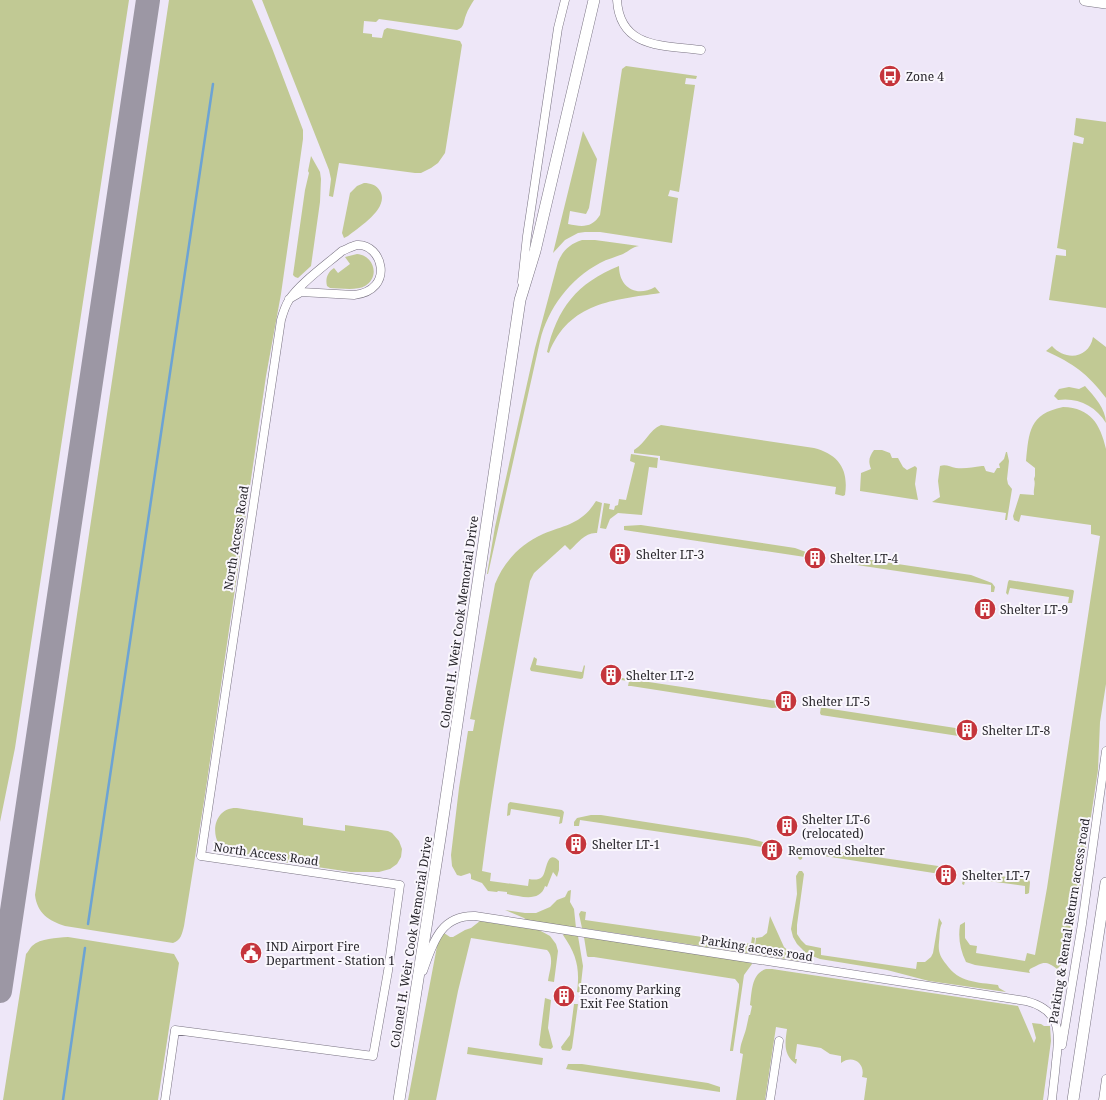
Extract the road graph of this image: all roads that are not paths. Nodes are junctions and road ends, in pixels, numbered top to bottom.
1 (565, 0) edge
2 (617, 0) edge
3 (1085, 0) edge
4 (594, 1) edge
5 (1106, 3) edge
6 (700, 50) dead end
7 (289, 299) junction
8 (520, 300) junction
9 (1106, 751) edge
10 (1106, 883) edge
11 (417, 987) junction
12 (779, 1041) dead end
13 (1106, 1079) edge
14 (1052, 1097) edge
15 (165, 1100) edge
16 (400, 1100) edge
17 (770, 1100) edge
18 (1073, 1100) edge
19 (1103, 1100) edge

1 - 8 street
2 - 6 street
3 - 5 street
4 - 8 street, Colonel H. Weir Cook Memorial Drive
7 - 7 street, North Access Road
7 - 15 street, North Access Road
8 - 11 street, Colonel H. Weir Cook Memorial Drive
9 - 14 street, Parking & Rental Return access road
10 - 18 street
11 - 14 street, Parking access road
11 - 16 street, Colonel H. Weir Cook Memorial Drive
12 - 17 street
13 - 19 street

